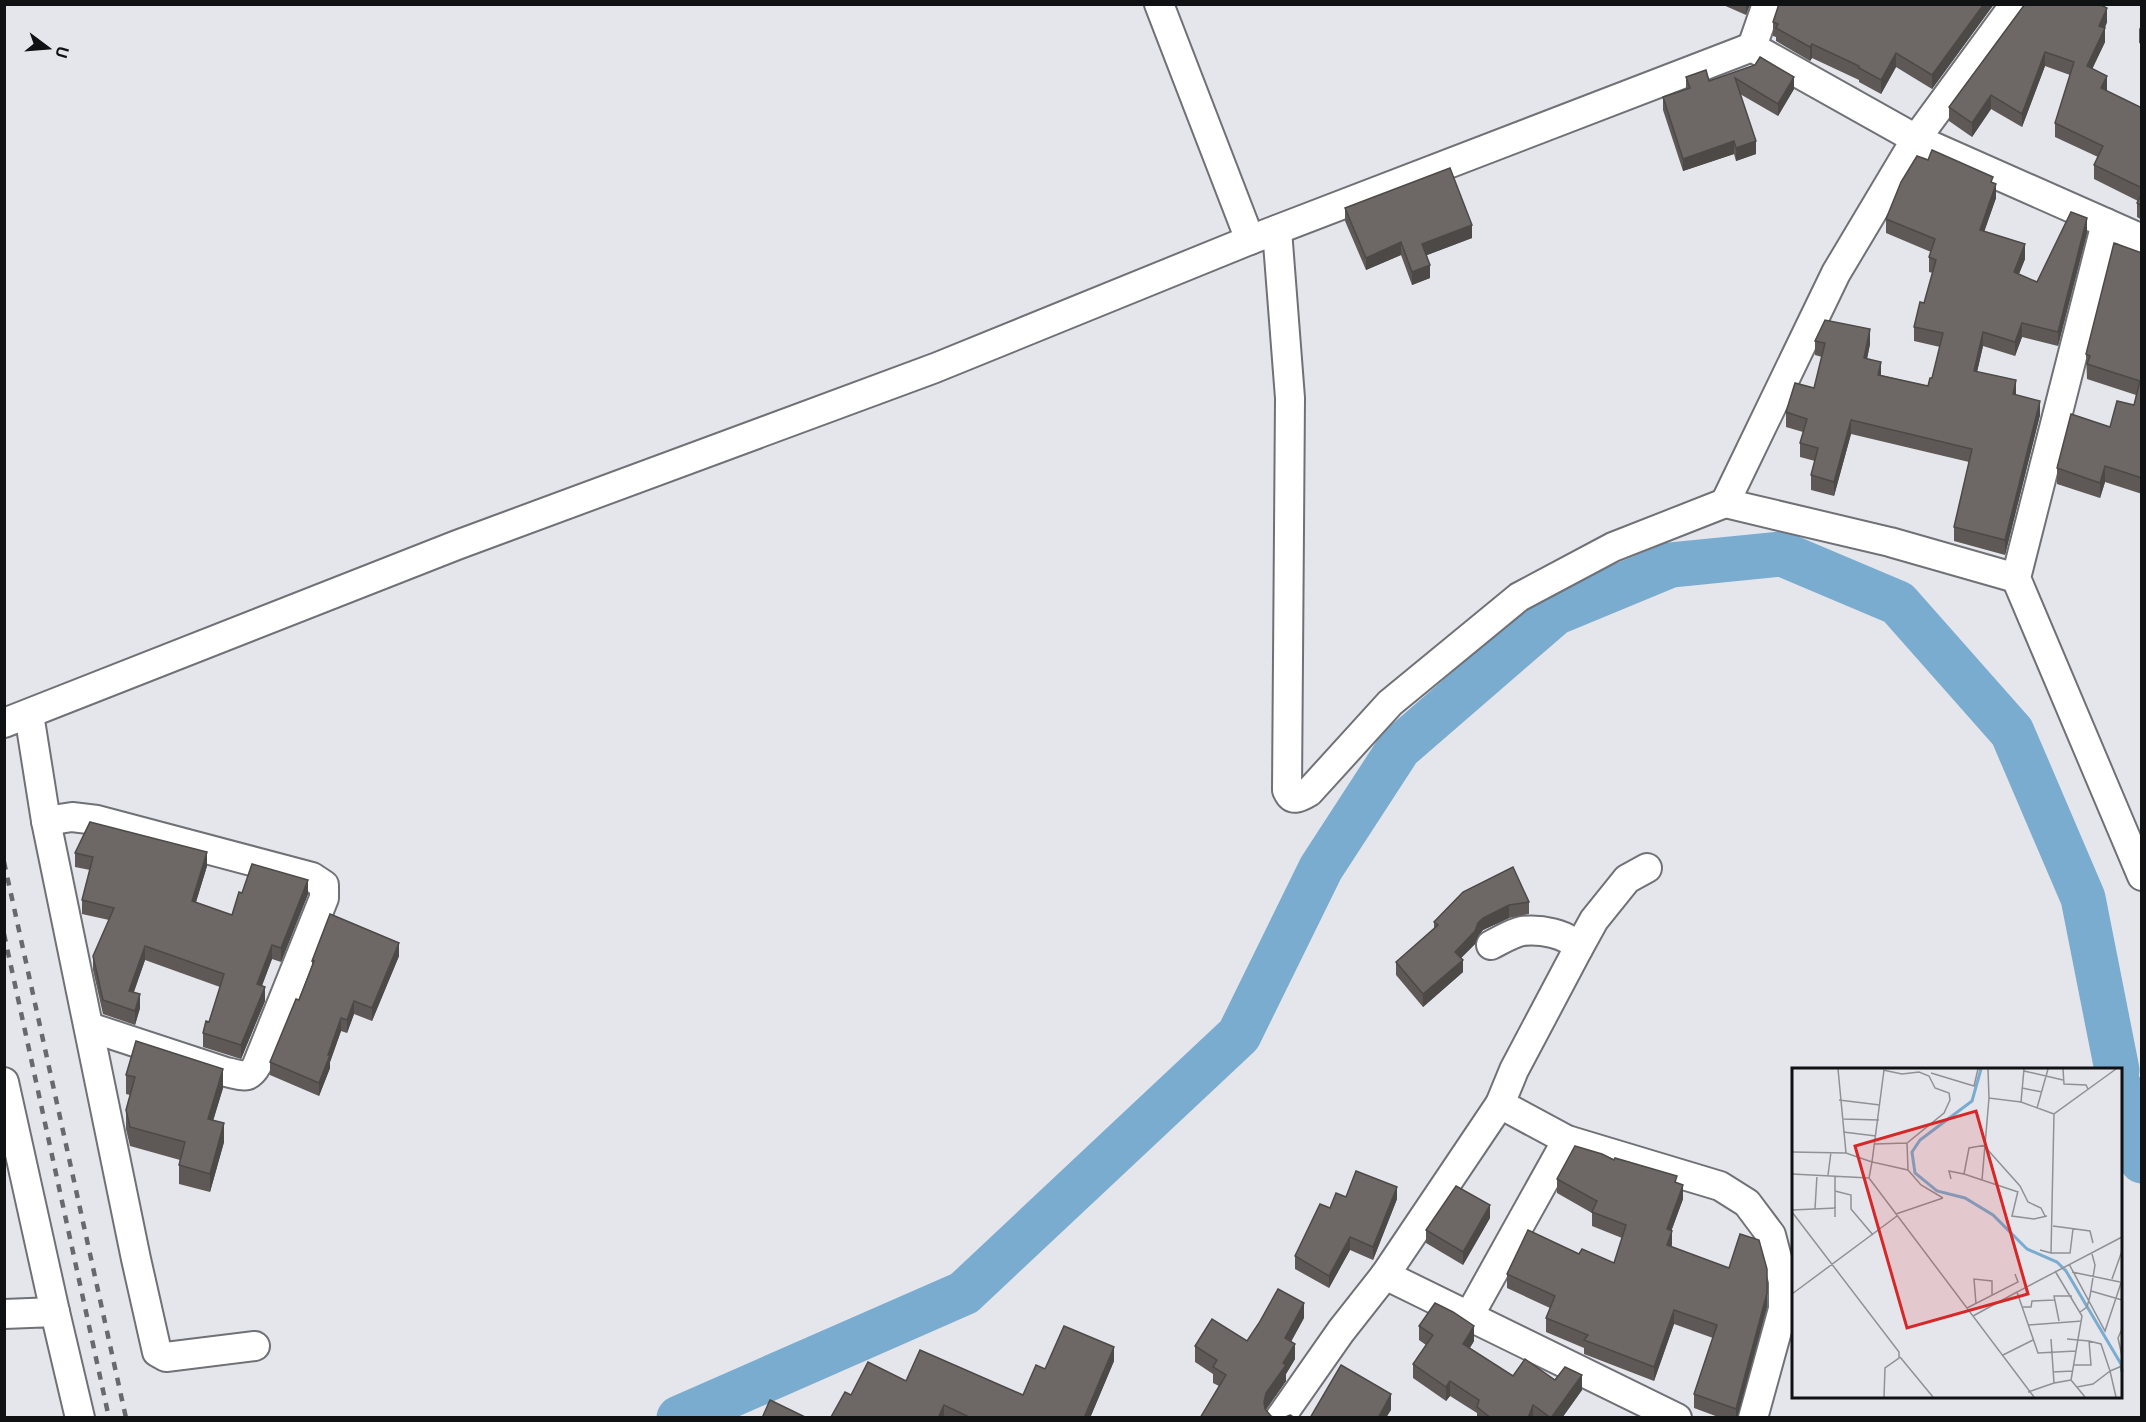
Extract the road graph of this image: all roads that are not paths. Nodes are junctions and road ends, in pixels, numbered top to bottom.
1 (1159, 4) edge
2 (1767, 4) edge
3 (2015, 4) edge
4 (1752, 47) junction
5 (1916, 139) junction
6 (2106, 223) junction
7 (1277, 230) junction
8 (2142, 239) edge
9 (1250, 240) junction
10 (1725, 503) junction
11 (2016, 578) junction
12 (17, 718) edge
13 (46, 821) junction
14 (1647, 868) dead end
15 (2142, 876) edge
16 (1491, 945) dead end
17 (1578, 949) junction
18 (89, 1027) junction
19 (4, 1082) edge
20 (1500, 1104) junction
21 (1567, 1140) junction
22 (1385, 1275) junction
23 (55, 1312) junction
24 (4, 1314) edge
25 (1470, 1316) junction
26 (255, 1346) dead end
27 (80, 1418) edge
28 (1280, 1418) edge
29 (1677, 1418) edge
30 (1753, 1418) edge

1 - 9 street
2 - 4 street
3 - 5 street
4 - 5 street
4 - 7 street
5 - 6 street
5 - 10 street
6 - 8 street
6 - 11 street
7 - 9 street
7 - 10 street
9 - 12 street
10 - 11 street
11 - 15 street
12 - 13 street
13 - 18 street
13 - 18 street
14 - 17 street
16 - 17 street
17 - 20 street
18 - 26 street
19 - 23 street
20 - 21 street
20 - 22 street
21 - 25 street
21 - 30 street
22 - 25 street
22 - 28 street
23 - 24 street
23 - 27 street
25 - 29 street

